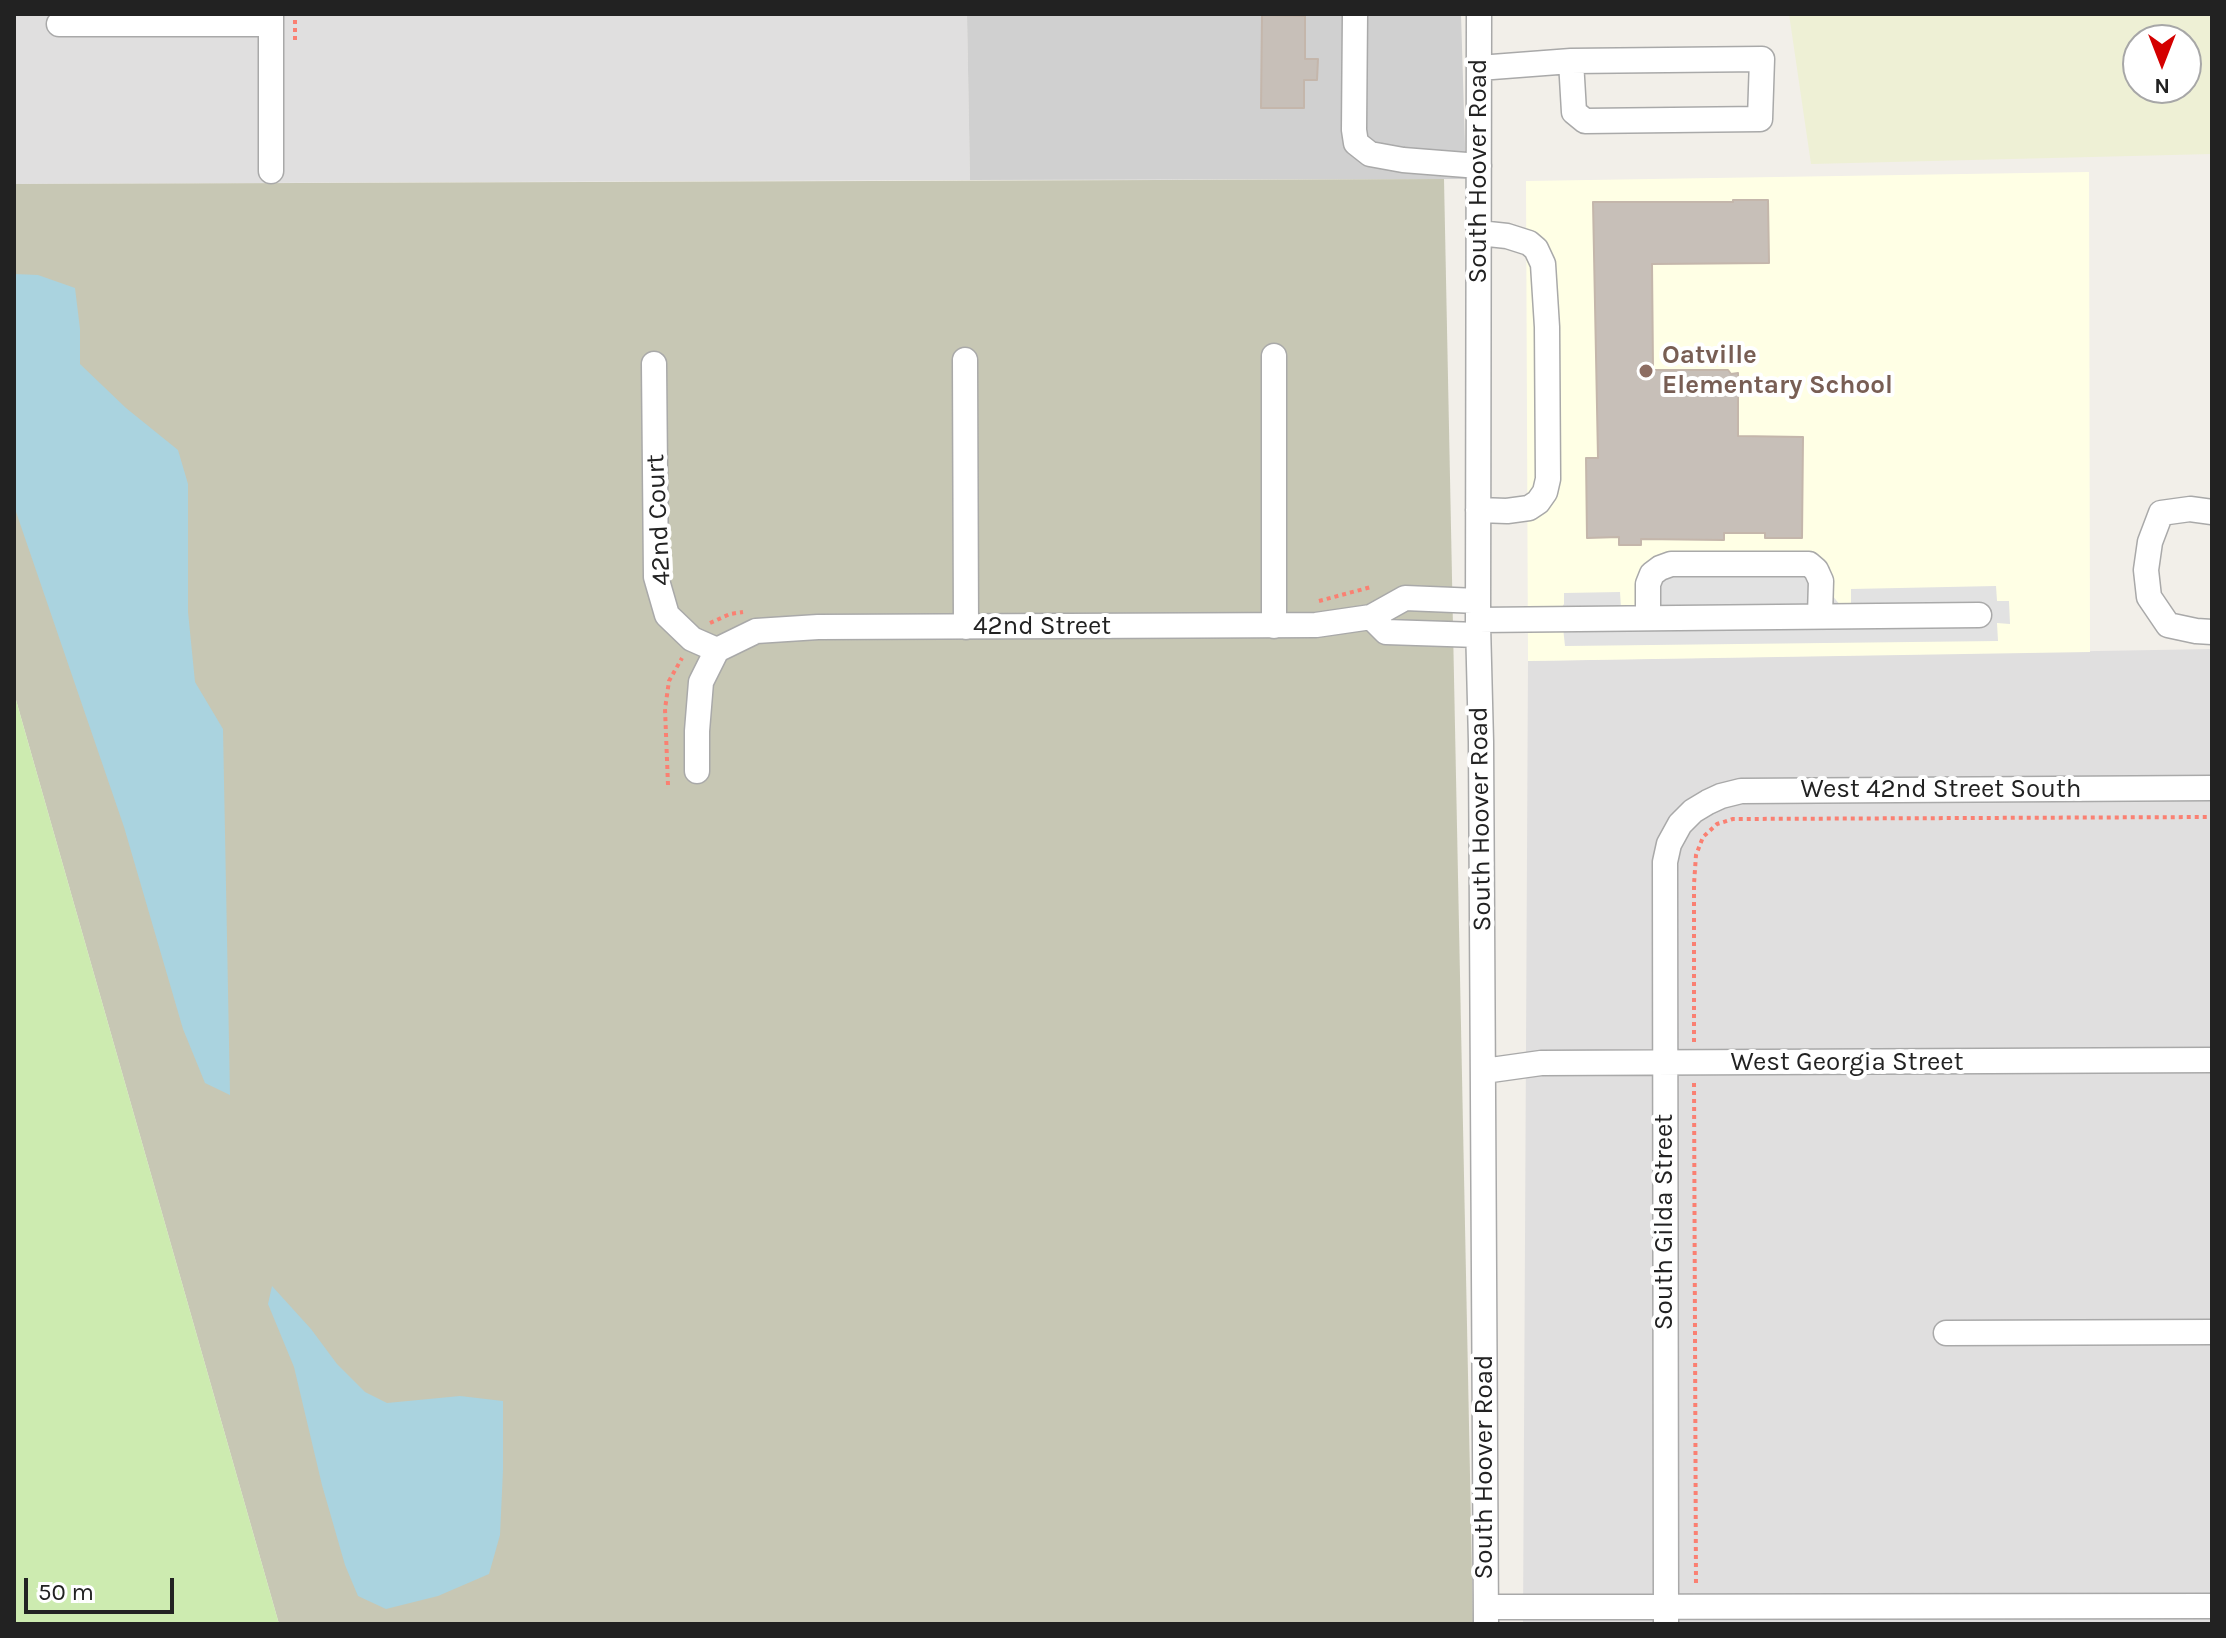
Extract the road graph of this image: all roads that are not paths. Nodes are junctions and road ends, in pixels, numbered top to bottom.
1 (1355, 14) edge
2 (1479, 14) edge
3 (271, 19) edge
4 (59, 24) dead end
5 (1571, 61) junction
6 (1479, 68) junction
7 (1479, 166) junction
8 (271, 171) dead end
9 (1479, 233) junction
10 (1274, 356) dead end
11 (965, 360) dead end
12 (654, 364) dead end
13 (1478, 510) junction
14 (2212, 512) edge
15 (1820, 615) junction
16 (1979, 615) dead end
17 (1371, 617) junction
18 (1478, 618) junction
19 (1648, 618) junction
20 (1274, 626) junction
21 (966, 627) junction
22 (2212, 632) edge
23 (717, 650) junction
24 (697, 771) dead end
25 (2212, 788) edge
26 (1680, 824) joint
27 (2212, 1060) edge
28 (1664, 1062) junction
29 (1484, 1071) junction
30 (2212, 1332) edge
31 (1946, 1333) dead end
32 (2212, 1606) edge
33 (1666, 1615) edge
34 (1486, 1616) edge

1 - 7 street
2 - 6 street, South Hoover Road
3 - 4 street
3 - 8 street
5 - 5 street
5 - 6 street
6 - 7 street, South Hoover Road
7 - 9 street, South Hoover Road
9 - 13 street, South Hoover Road
9 - 13 street
10 - 20 street
11 - 21 street
12 - 23 street, 42nd Court
13 - 18 street, South Hoover Road
14 - 22 street
15 - 16 street
15 - 19 street
15 - 19 street
17 - 18 street
17 - 18 street, 42nd Street
17 - 20 street, 42nd Street
18 - 19 street
18 - 29 street, South Hoover Road
20 - 21 street, 42nd Street
21 - 23 street, 42nd Street
23 - 24 street
25 - 26 street, West 42nd Street South
26 - 28 street, South Gilda Street
27 - 28 street, West Georgia Street
28 - 29 street, West Georgia Street
28 - 33 street, South Gilda Street
29 - 34 street, South Hoover Road
30 - 31 street
32 - 33 street
33 - 34 street

